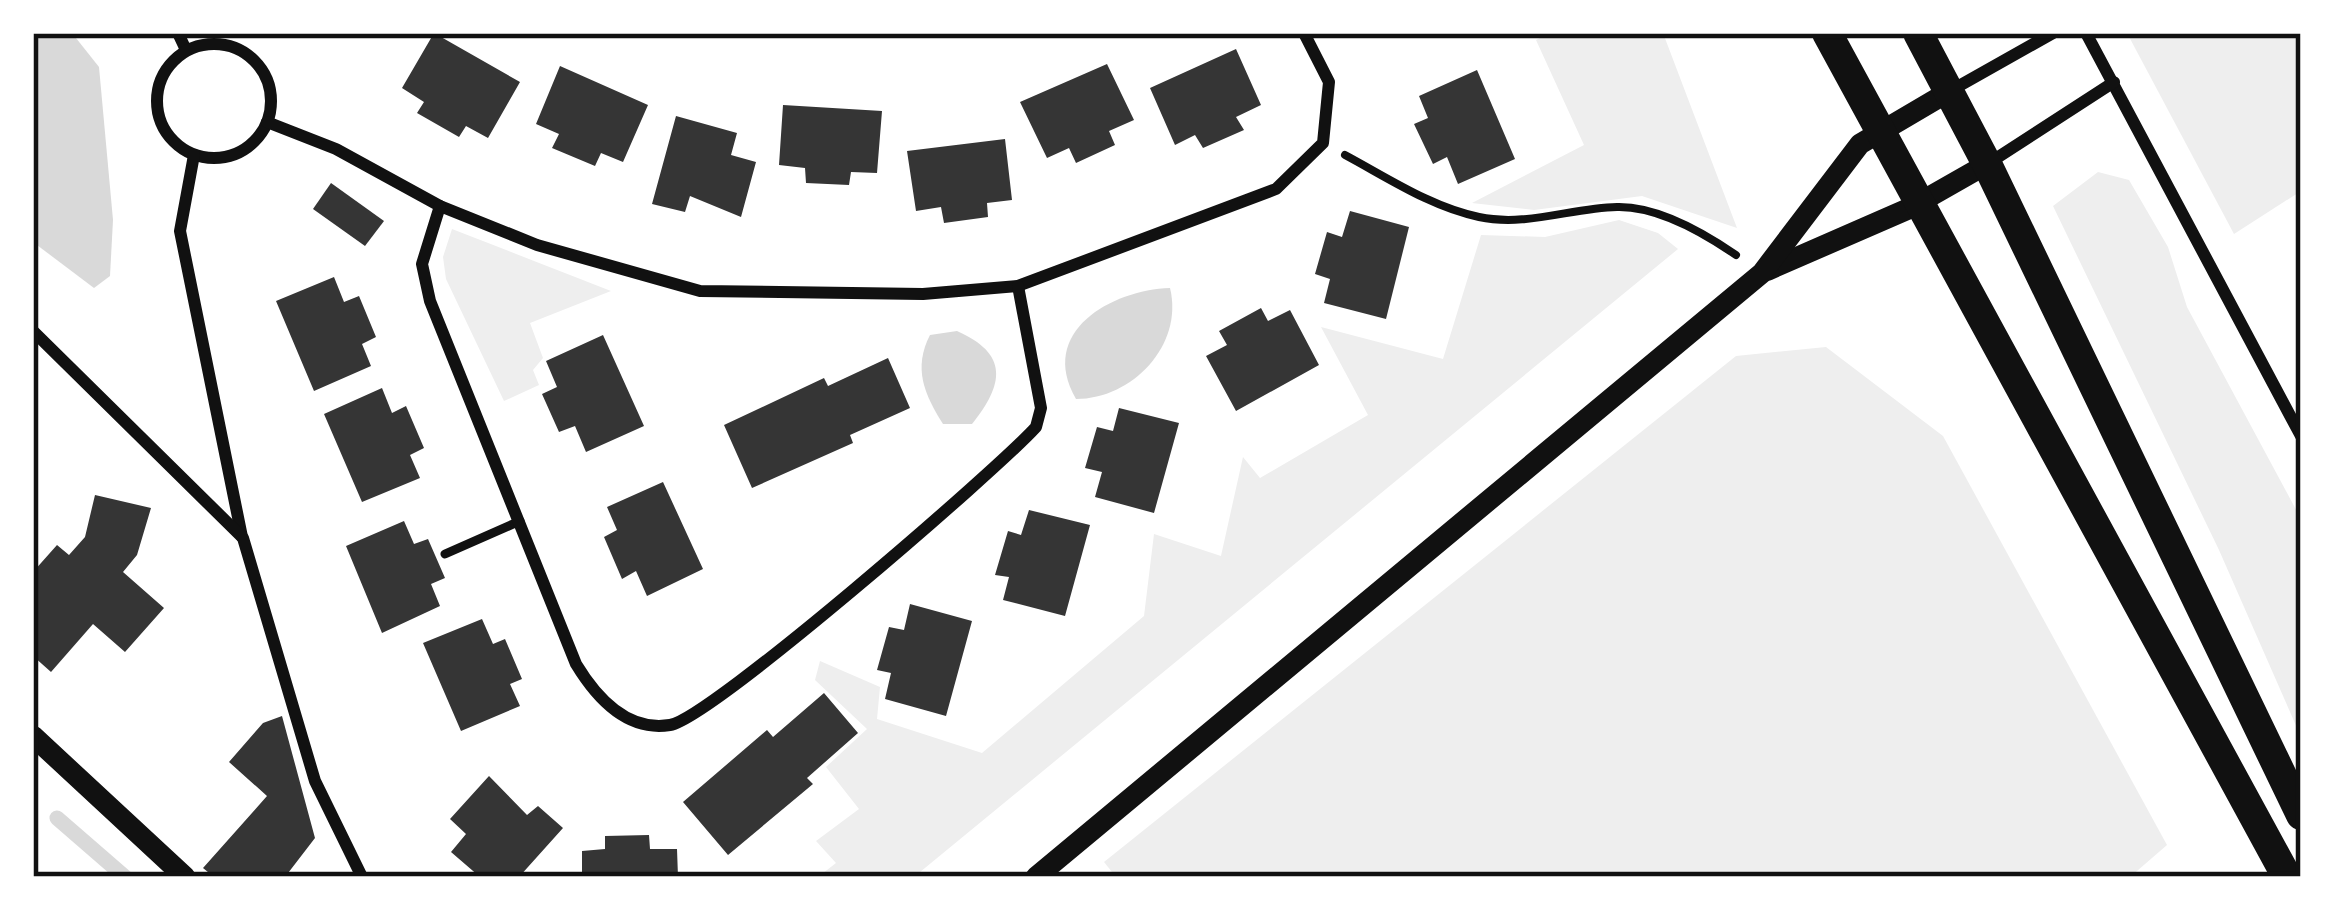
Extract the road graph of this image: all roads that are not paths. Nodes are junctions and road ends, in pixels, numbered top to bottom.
1 (178, 33) edge
2 (1304, 33) edge
3 (1827, 33) edge
4 (1918, 33) edge
5 (2053, 33) edge
6 (2086, 33) edge
7 (186, 50) junction
8 (2114, 82) junction
9 (1950, 91) junction
10 (267, 122) junction
11 (1881, 129) junction
12 (194, 155) junction
13 (1987, 164) junction
14 (1921, 202) junction
15 (440, 206) junction
16 (1762, 273) junction
17 (1018, 286) junction
18 (33, 331) edge
19 (2301, 436) edge
20 (520, 520) junction
21 (243, 538) junction
22 (445, 554) dead end
23 (33, 736) edge
24 (2301, 815) edge
25 (185, 877) edge
26 (362, 877) edge
27 (1036, 877) edge
28 (2287, 877) edge

1 - 7 street
2 - 17 street
3 - 11 main road
4 - 9 main road
5 - 9 street
6 - 8 street
7 - 10 street
7 - 12 street
8 - 13 street
8 - 19 street
9 - 11 street
9 - 13 main road
10 - 12 street
10 - 15 street
11 - 14 main road
11 - 16 street
12 - 21 street
13 - 14 street
13 - 24 main road
14 - 16 street
14 - 28 main road
15 - 17 street
15 - 20 street
16 - 27 street
17 - 20 street
18 - 21 street
20 - 22 lane
21 - 26 street
23 - 25 street

